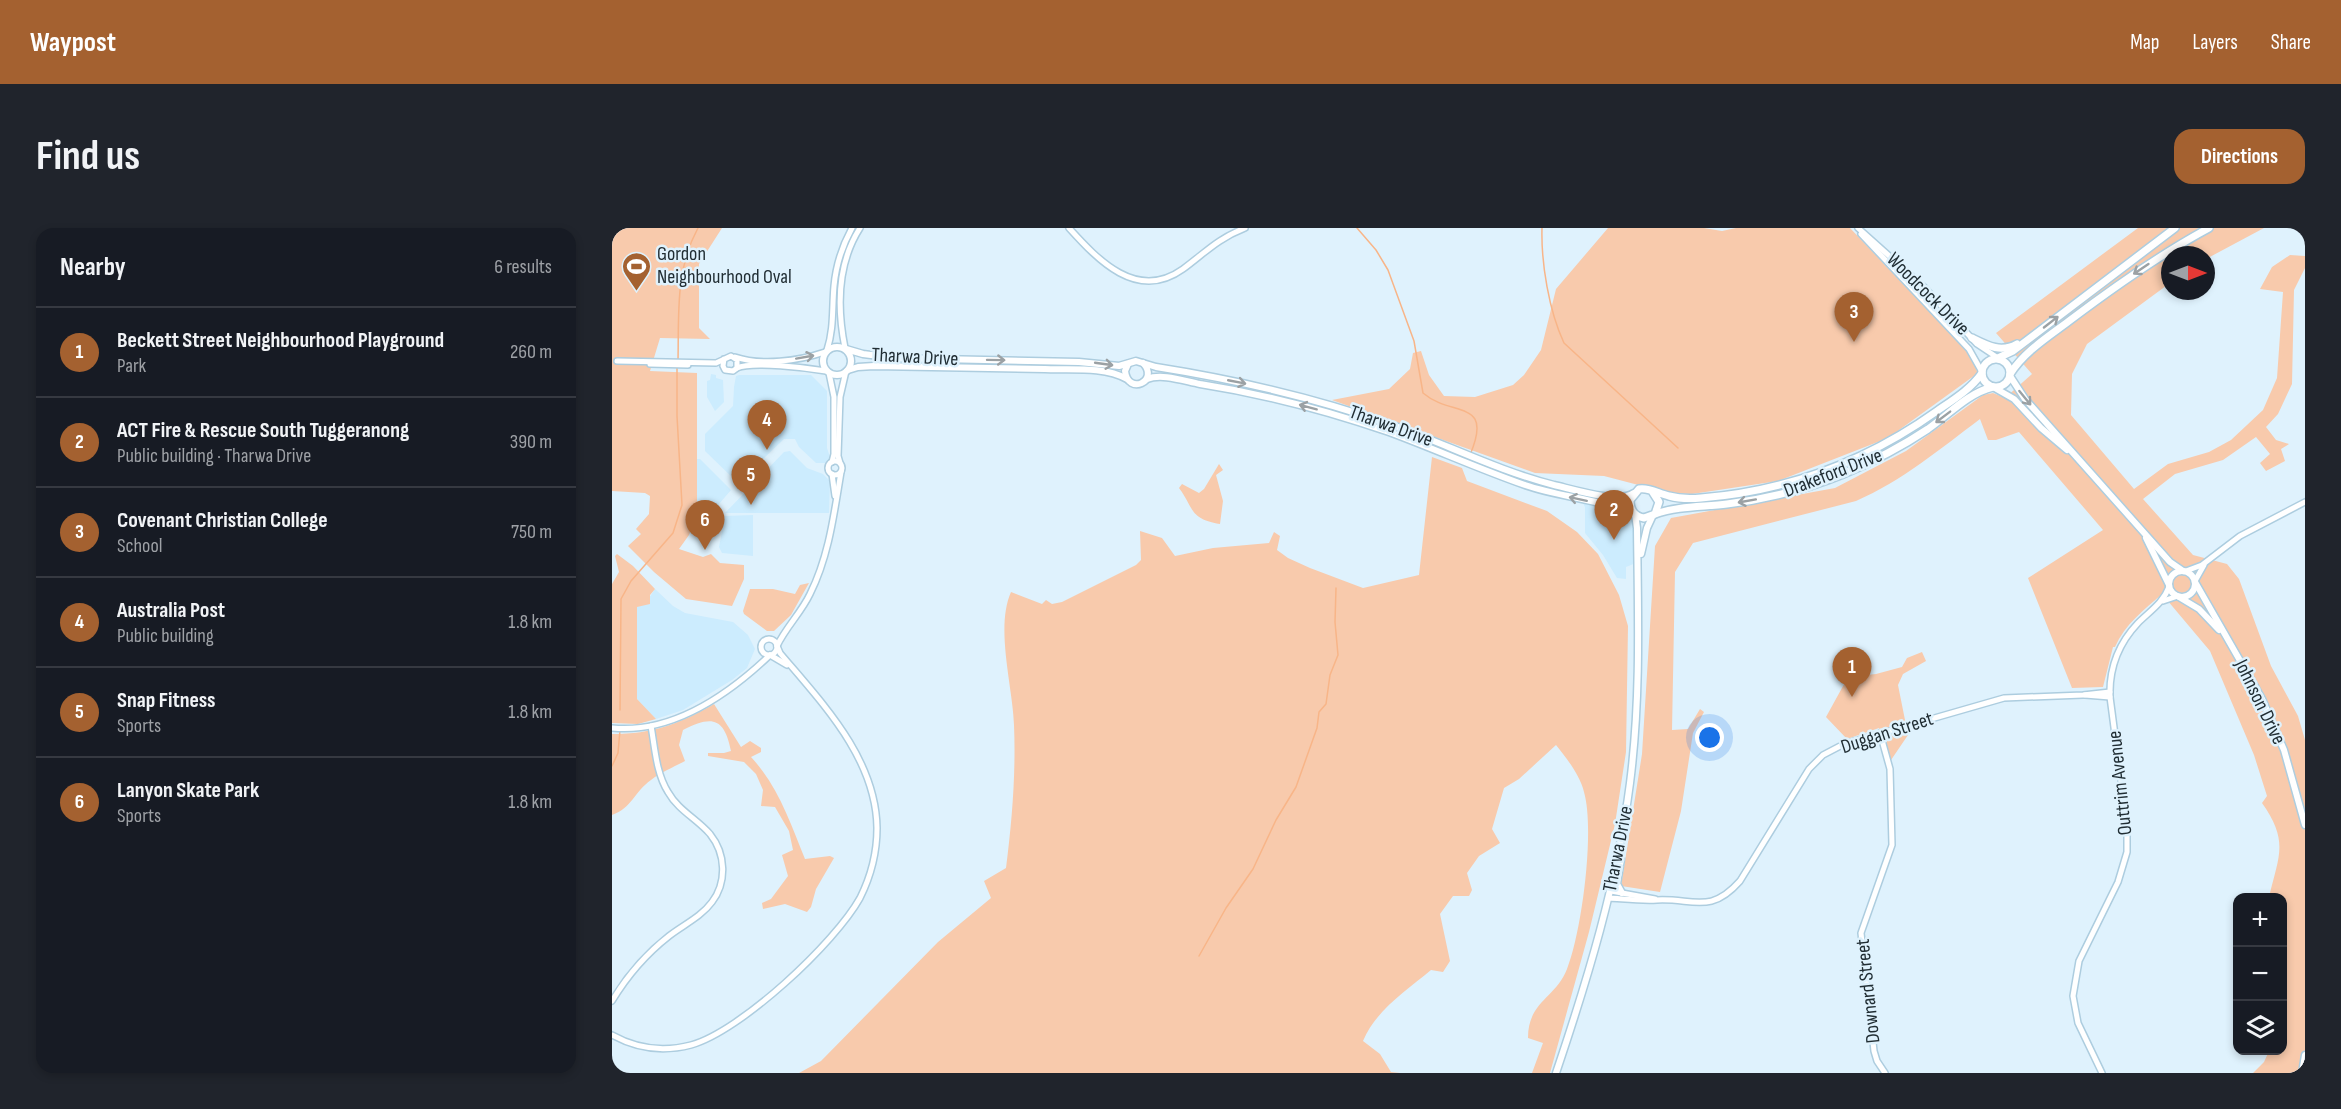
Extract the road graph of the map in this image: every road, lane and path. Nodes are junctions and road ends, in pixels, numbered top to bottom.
1 (852, 228) edge
2 (860, 228) edge
3 (1069, 228) edge
4 (1245, 228) edge
5 (1857, 228) edge
6 (2175, 228) edge
7 (2209, 228) edge
8 (1972, 338) junction
9 (2030, 339) junction
10 (845, 349) junction
11 (826, 351) junction
12 (734, 356) junction
13 (724, 358) junction
14 (1998, 358) junction
15 (614, 361) edge
16 (687, 363) junction
17 (1143, 363) junction
18 (1128, 364) junction
19 (724, 368) junction
20 (737, 368) junction
21 (847, 371) junction
22 (828, 372) junction
23 (1982, 372) junction
24 (2010, 375) junction
25 (1126, 379) junction
26 (1147, 379) junction
27 (1993, 387) junction
28 (2081, 461) junction
29 (832, 462) junction
30 (840, 463) junction
31 (841, 472) junction
32 (832, 474) junction
33 (1652, 491) junction
34 (1635, 492) junction
35 (2305, 502) edge
36 (835, 507) junction
37 (1634, 514) junction
38 (1654, 514) junction
39 (2141, 530) junction
40 (2207, 562) junction
41 (2184, 571) junction
42 (1639, 581) junction
43 (2195, 581) junction
44 (2169, 587) junction
45 (2178, 596) junction
46 (2161, 602) junction
47 (790, 626) junction
48 (769, 638) junction
49 (777, 646) junction
50 (2234, 648) junction
51 (761, 649) junction
52 (770, 655) junction
53 (753, 670) junction
54 (795, 671) junction
55 (2110, 694) junction
56 (651, 726) junction
57 (615, 728) edge
58 (1880, 734) junction
59 (2305, 825) edge
60 (1620, 846) junction
61 (1622, 893) junction
62 (1610, 895) junction
63 (1657, 900) junction
64 (612, 1001) edge
65 (612, 1035) edge
66 (2305, 1057) edge
67 (1556, 1073) edge
68 (1885, 1073) edge
69 (2102, 1073) edge
70 (2301, 1073) edge

1 - 11 street
2 - 10 street
3 - 4 street
5 - 8 street, Woodcock Drive
5 - 23 street, Woodcock Drive
9 -> 6 highway
7 -> 24 highway
8 - 9 highway
8 - 14 street, Woodcock Drive
9 - 14 highway
10 - 11 main road
10 -> 18 main road, Tharwa Drive
10 - 21 main road
12 -> 11 street
11 - 22 main road
12 - 13 street
12 - 20 street
13 - 16 street
13 - 19 street
14 - 23 highway
14 - 24 highway
15 - 16 street
16 - 19 street
17 - 18 main road
17 - 26 main road
17 -> 34 main road, Tharwa Drive
18 - 25 main road
19 - 20 street
20 - 22 street
21 - 22 main road
21 - 25 main road, Tharwa Drive
21 - 30 street
22 - 29 street
23 - 27 highway
23 - 33 highway, Drakeford Drive
24 - 27 highway
24 -> 28 main road
25 - 26 main road
37 -> 26 main road, Tharwa Drive
27 - 28 main road
27 -> 38 highway, Drakeford Drive
28 - 39 main road
29 - 30 street
29 - 32 street
30 - 31 street
31 - 32 street
31 - 36 street
32 - 36 street
33 - 34 highway
33 - 38 highway
34 - 37 highway
35 - 40 street
36 - 47 street
37 - 38 highway
37 - 42 main road, Tharwa Drive
38 - 42 main road, Tharwa Drive
39 - 41 main road
39 - 44 main road
40 - 41 street
40 - 43 street
41 - 43 main road
41 - 44 main road
42 - 60 main road, Tharwa Drive
43 - 45 main road
43 - 50 main road, Johnson Drive
44 - 45 main road
44 - 46 street, Outtrim Avenue
45 - 46 street, Outtrim Avenue
45 - 50 main road, Johnson Drive
46 - 55 street, Outtrim Avenue
47 - 48 street
47 - 49 street
48 - 49 street
48 - 51 street
49 - 52 street
49 - 54 street
50 - 59 main road, Johnson Drive
51 - 52 street
51 - 53 street
52 - 53 street
52 - 54 street
53 - 56 street
54 - 65 street
55 - 58 street, Duggan Street
55 - 69 street, Outtrim Avenue
56 - 57 street
56 - 64 street
58 - 63 street, Duggan Street
58 - 68 street, Downard Street
60 - 61 main road
60 - 62 main road, Tharwa Drive
61 - 62 street, Duggan Street
61 - 63 street, Duggan Street
62 - 63 street, Duggan Street
62 - 67 main road, Tharwa Drive
66 - 70 main road

